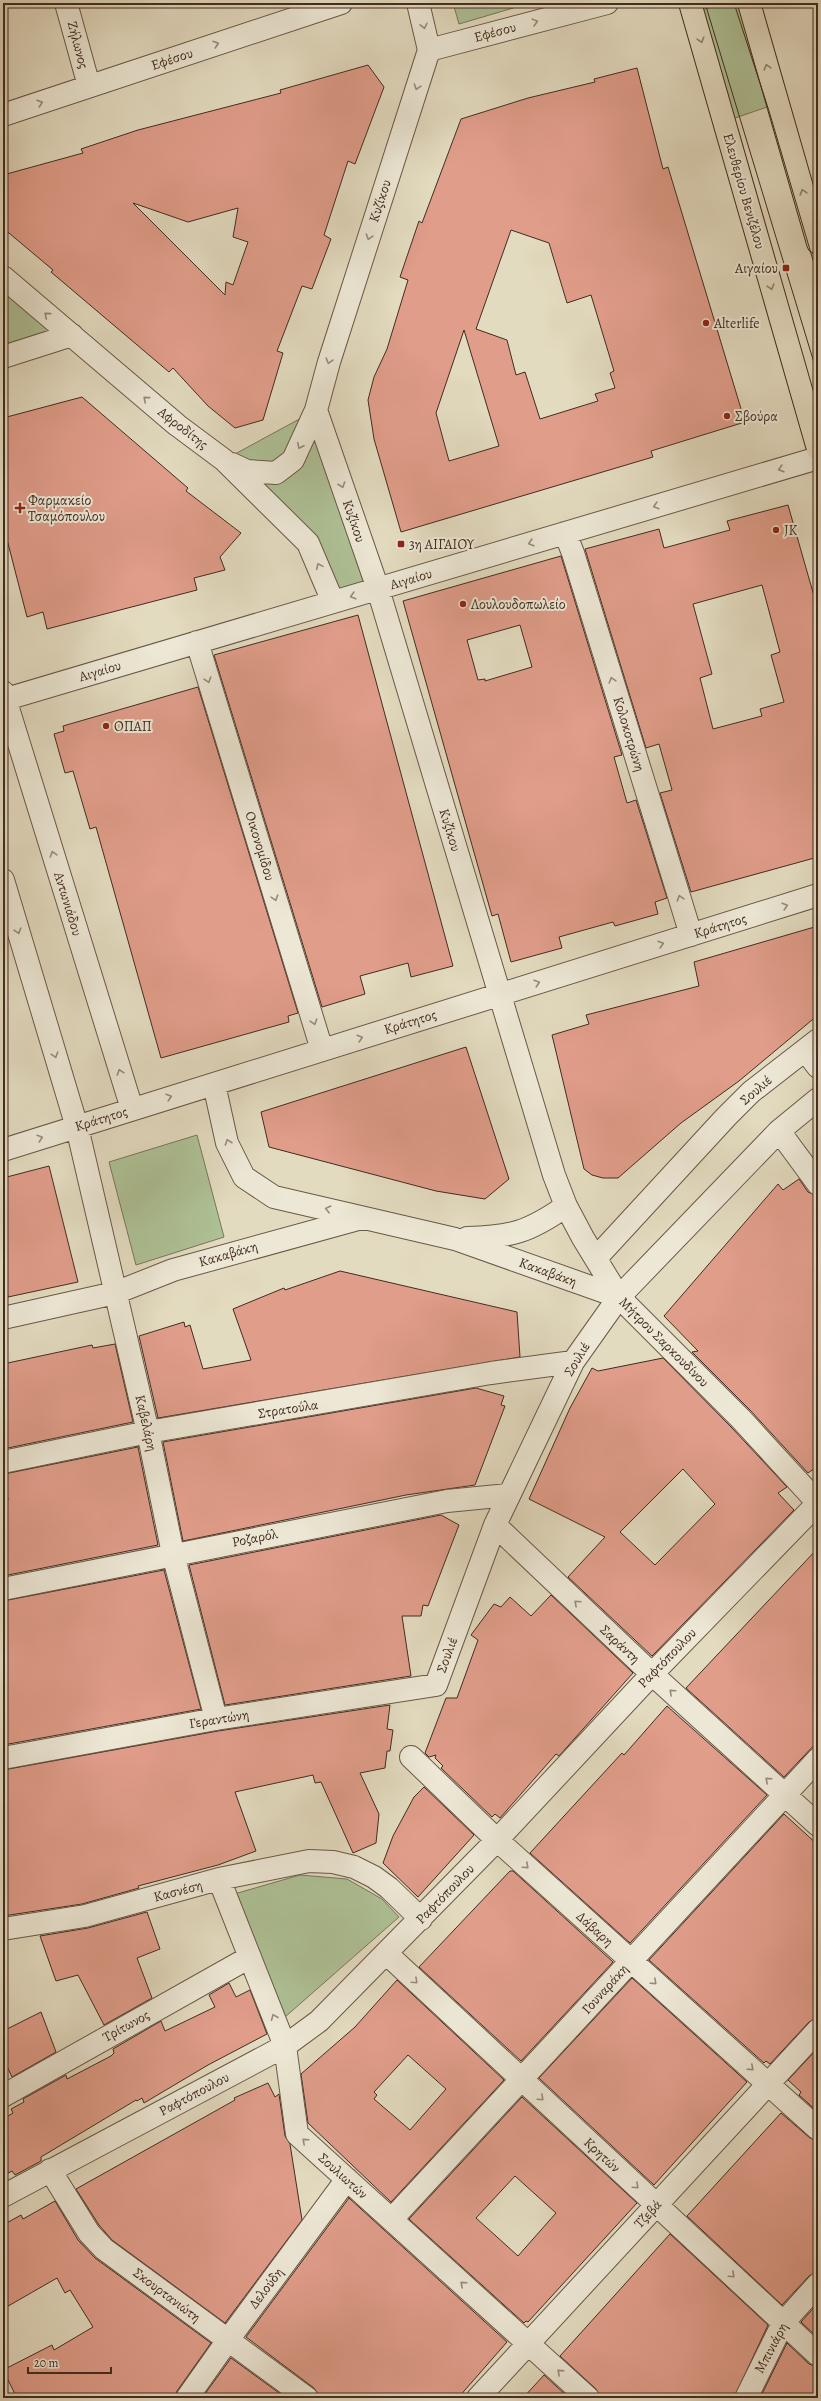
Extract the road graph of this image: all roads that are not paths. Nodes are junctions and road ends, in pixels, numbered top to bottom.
1 (66, 3) edge
2 (341, 3) edge
3 (418, 3) edge
4 (607, 3) edge
5 (690, 3) edge
6 (748, 3) edge
7 (429, 50) junction
8 (89, 86) junction
9 (3, 115) edge
10 (818, 243) edge
11 (3, 278) edge
12 (72, 335) junction
13 (3, 356) edge
14 (316, 410) junction
15 (818, 449) edge
16 (818, 458) edge
17 (224, 460) junction
18 (565, 533) junction
19 (378, 589) junction
20 (333, 602) junction
21 (197, 642) junction
22 (4, 697) edge
23 (3, 880) edge
24 (818, 896) edge
25 (691, 935) junction
26 (499, 994) junction
27 (322, 1050) junction
28 (814, 1052) edge
29 (214, 1084) junction
30 (818, 1098) edge
31 (132, 1109) junction
32 (76, 1127) junction
33 (779, 1132) junction
34 (3, 1150) edge
35 (818, 1184) edge
36 (566, 1206) junction
37 (366, 1217) junction
38 (455, 1239) junction
39 (596, 1258) junction
40 (115, 1293) junction
41 (619, 1297) junction
42 (3, 1318) edge
43 (573, 1362) junction
44 (148, 1432) junction
45 (3, 1462) edge
46 (508, 1495) junction
47 (818, 1503) edge
48 (495, 1525) junction
49 (173, 1554) junction
50 (3, 1589) edge
51 (652, 1674) junction
52 (436, 1685) joint
53 (216, 1719) junction
54 (411, 1757) dead end
55 (3, 1758) edge
56 (818, 1759) edge
57 (785, 1795) junction
58 (818, 1825) edge
59 (498, 1840) junction
60 (219, 1879) junction
61 (421, 1918) junction
62 (3, 1929) edge
63 (387, 1954) junction
64 (250, 1956) junction
65 (631, 1961) junction
66 (818, 2030) edge
67 (285, 2046) junction
68 (522, 2080) junction
69 (769, 2084) junction
70 (3, 2096) edge
71 (818, 2129) edge
72 (50, 2170) junction
73 (347, 2179) junction
74 (3, 2196) edge
75 (657, 2205) junction
76 (392, 2219) junction
77 (818, 2284) edge
78 (783, 2323) junction
79 (228, 2340) junction
80 (528, 2343) junction
81 (818, 2355) edge
82 (188, 2398) edge
83 (307, 2398) edge
84 (478, 2398) edge
85 (588, 2398) edge
86 (746, 2398) edge

1 - 8 street, Ζήλωνος
8 -> 2 street, Εφέσου
3 -> 7 street
7 -> 4 street, Εφέσου
5 -> 15 main road, Ελευθερίου Βενιζέλου
10 -> 6 main road
7 -> 14 street, Κυζίκου
9 -> 8 street, Εφέσου
12 -> 11 street, Αφροδίτης
12 - 13 street
17 -> 12 street, Αφροδίτης
14 -> 17 street
14 -> 19 street, Κυζίκου
16 -> 18 street, Αιγαίου
20 -> 17 street, Αφροδίτης
18 -> 19 street, Αιγαίου
25 -> 18 street, Κολοκοτρώνη
19 -> 20 street, Αιγαίου
19 - 26 street, Κυζίκου
20 - 21 street, Αιγαίου
21 - 22 street, Αιγαίου
21 -> 27 street, Οικονομίδου
31 -> 22 street, Αντωνιάδου
23 -> 32 street
25 -> 24 street, Κράτητος
26 -> 25 street, Κράτητος
27 -> 26 street, Κράτητος
26 - 36 street, Μήτρου Σαρκουδίνου
27 - 29 street, Κράτητος
28 - 39 street, Σουλιέ
31 -> 29 street, Κράτητος
37 -> 29 street
30 - 33 street, Σουλιέ
31 - 32 street, Κράτητος
34 -> 32 street, Κράτητος
32 - 40 street, Καβελάρη
33 - 35 street
33 - 41 street, Σουλιέ
36 - 38 street, Κακαβάκη
36 - 39 street, Μήτρου Σαρκουδίνου
37 - 38 street, Κακαβάκη
37 - 40 street, Κακαβάκη
38 - 41 street, Κακαβάκη
39 - 41 street, Μήτρου Σαρκουδίνου
40 - 42 street, Κακαβάκη
40 - 44 street, Καβελάρη
41 - 43 street, Σουλιέ
41 - 47 street, Μήτρου Σαρκουδίνου
43 - 44 street, Στρατούλα
43 - 46 street, Σουλιέ
44 - 45 street, Στρατούλα
44 - 49 street, Καβελάρη
46 - 48 street, Σουλιέ
46 - 49 street, Ροζαρόλ
47 - 51 street, Ραφτόπουλου
51 -> 48 street, Σαράντη
48 - 52 street, Σουλιέ
49 - 50 street, Ροζαρόλ
49 - 53 street, Καβελάρη
57 -> 51 street, Σαράντη
51 - 59 street, Ραφτόπουλου
52 - 53 street, Γεραντώνη
53 - 55 street, Γεραντώνη
54 - 59 street, Δάβαρη
56 - 57 street, Γουναράκη
57 - 58 street, Σαράντη
57 - 65 street, Γουναράκη
59 - 61 street, Ραφτόπουλου
59 -> 65 street, Δάβαρη
60 - 61 street, Κασνέση
60 - 62 street, Κασνέση
60 - 64 street, Σουλιωτών
61 - 63 street, Ραφτόπουλου
63 - 67 street, Ραφτόπουλου
63 -> 68 street, Κρητών
67 -> 64 street, Σουλιωτών
64 - 70 street, Τρίτωνος
65 - 68 street, Γουναράκη
65 -> 69 street, Δάβαρη
66 - 69 street, Τζεβά
67 - 72 street, Ραφτόπουλου
73 -> 67 street, Σουλιωτών
68 -> 75 street, Κρητών
68 - 76 street, Γουναράκη
69 - 71 street, Δάβαρη
69 - 75 street, Τζεβά
72 - 74 street, Ραφτόπουλου
72 - 79 street, Σκουρτανιώτη
73 - 76 street, Σουλιωτών
73 - 79 street, Δελούδη
75 -> 78 street, Κρητών
75 - 80 street, Τζεβά
80 -> 76 street, Σουλιωτών
77 - 78 street, Μπινιάρη
78 - 81 street, Κρητών
78 - 86 street, Μπινιάρη
79 - 82 street, Δελούδη
79 - 83 street, Σκουρτανιώτη
80 - 84 street, Τζεβά
85 -> 80 street, Σουλιωτών

